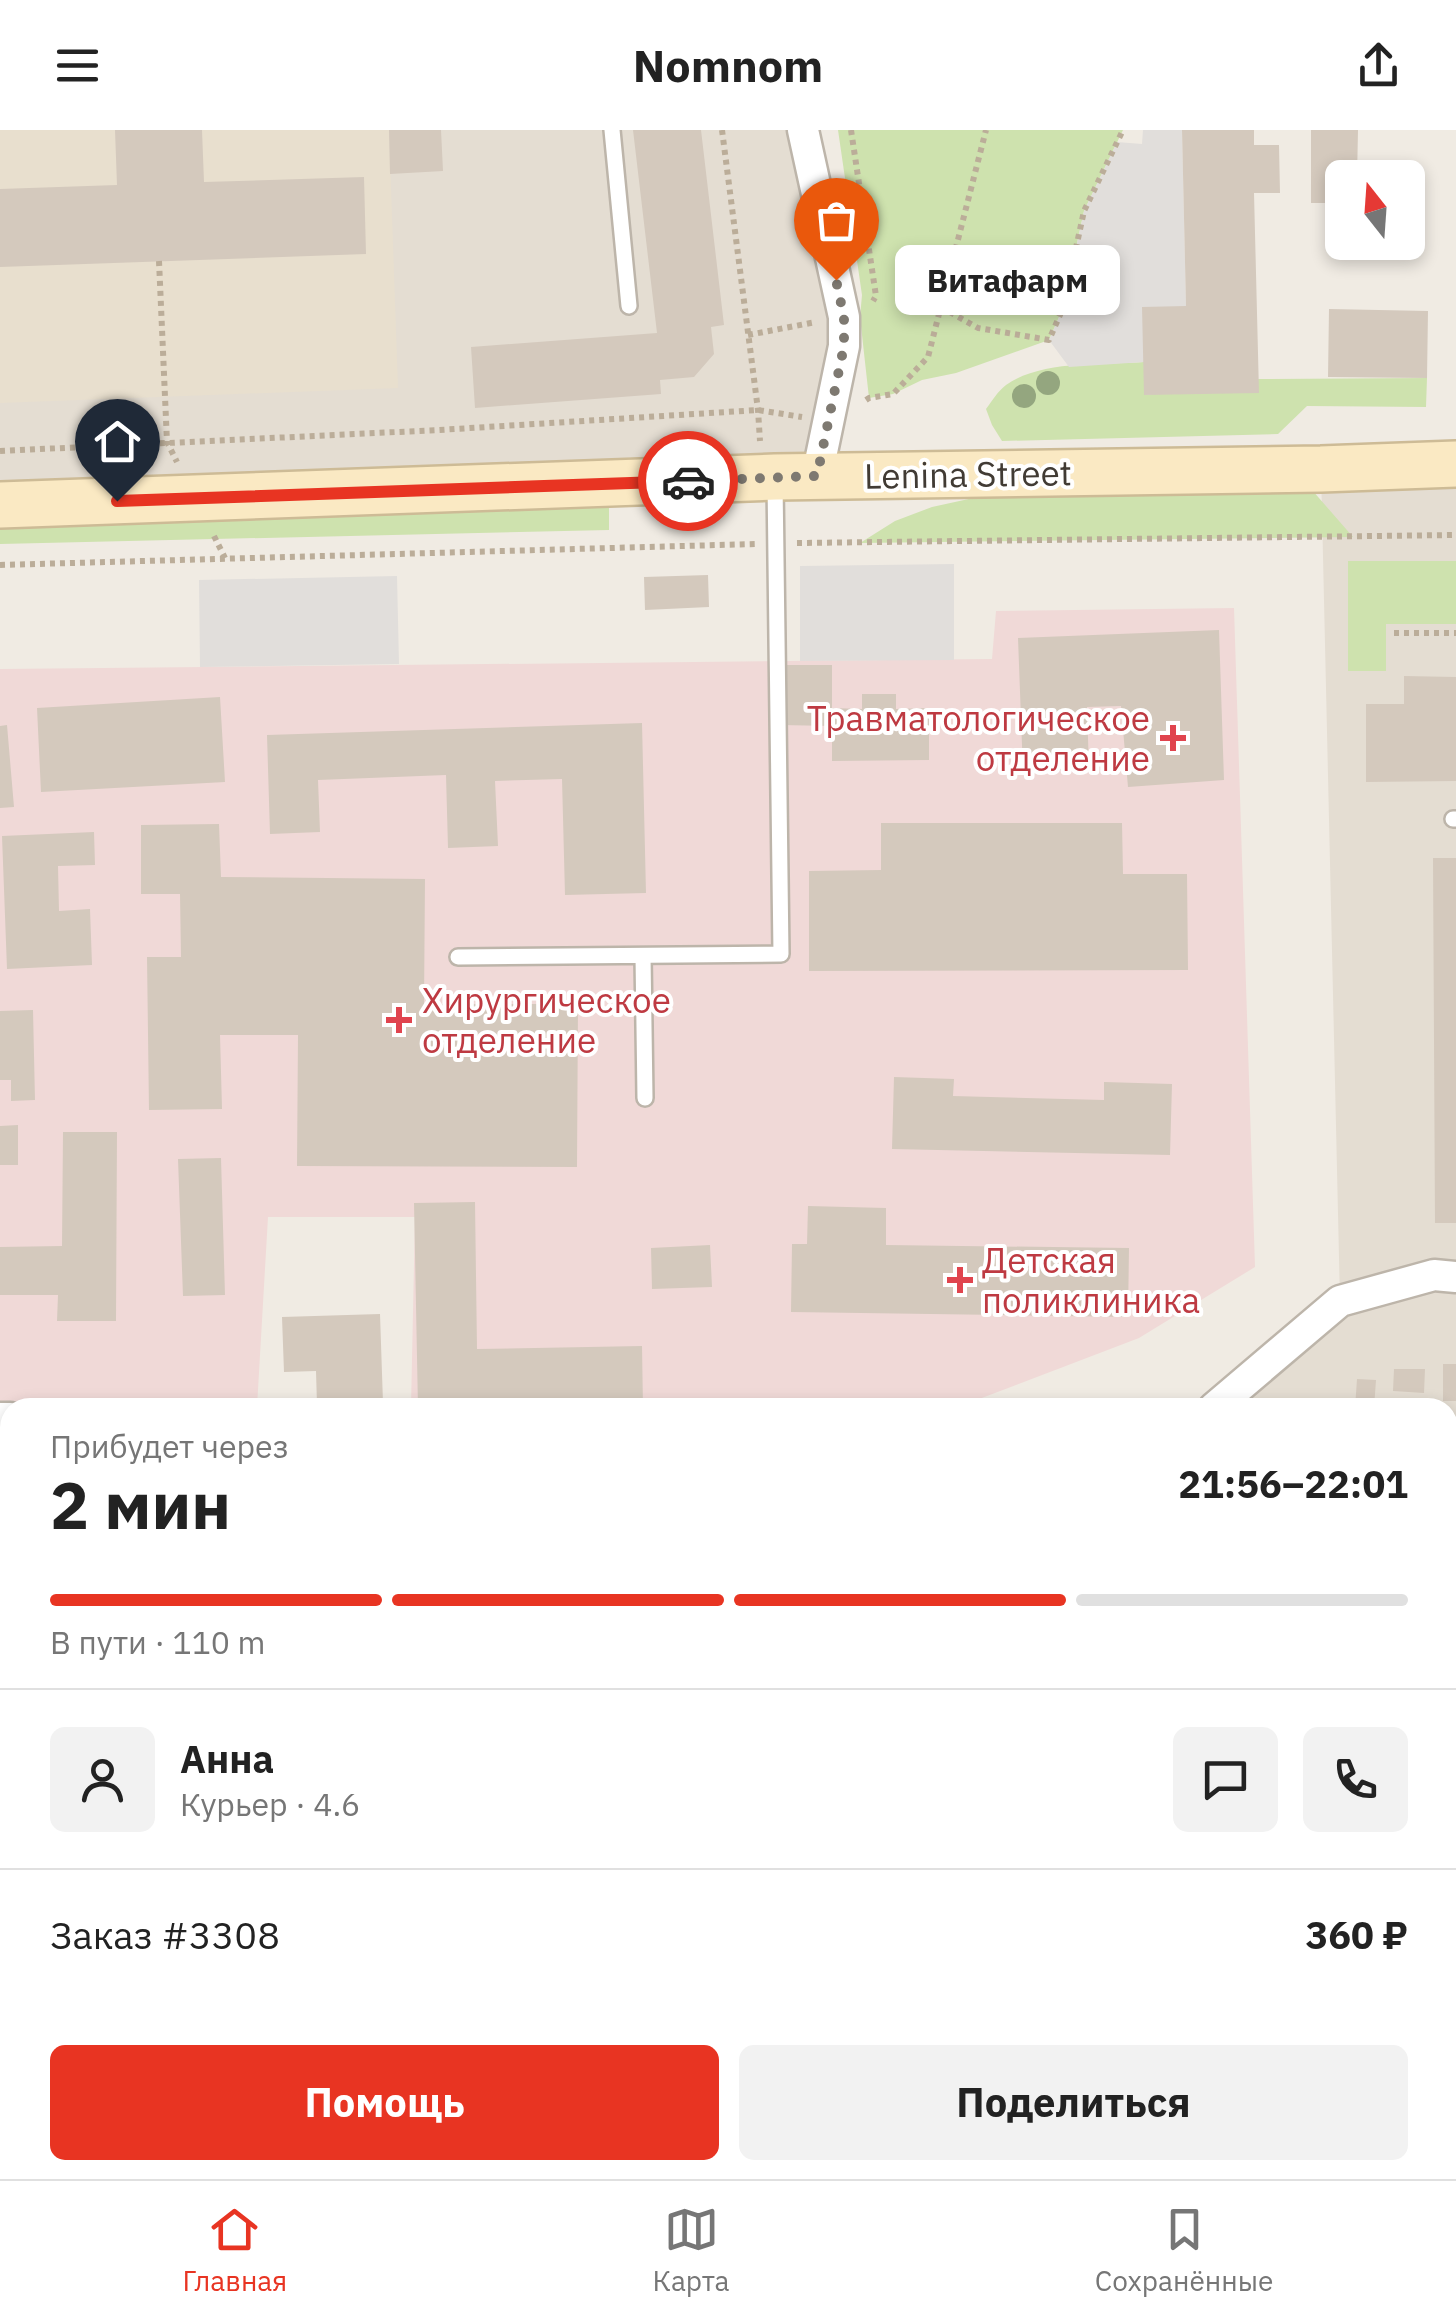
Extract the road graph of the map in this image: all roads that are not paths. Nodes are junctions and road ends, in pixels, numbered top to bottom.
1 (612, 130) edge
2 (803, 130) edge
3 (629, 306) dead end
4 (1456, 464) edge
5 (796, 477) junction
6 (0, 505) edge
7 (643, 956) junction
8 (458, 957) dead end
9 (645, 1098) dead end
10 (1456, 1277) edge
11 (1226, 1398) edge

1 - 3 lane
2 - 5 street
4 - 5 street, Lenina Street
5 - 6 street, Lenina Street
5 - 7 lane
7 - 8 lane
7 - 9 lane
10 - 11 street

